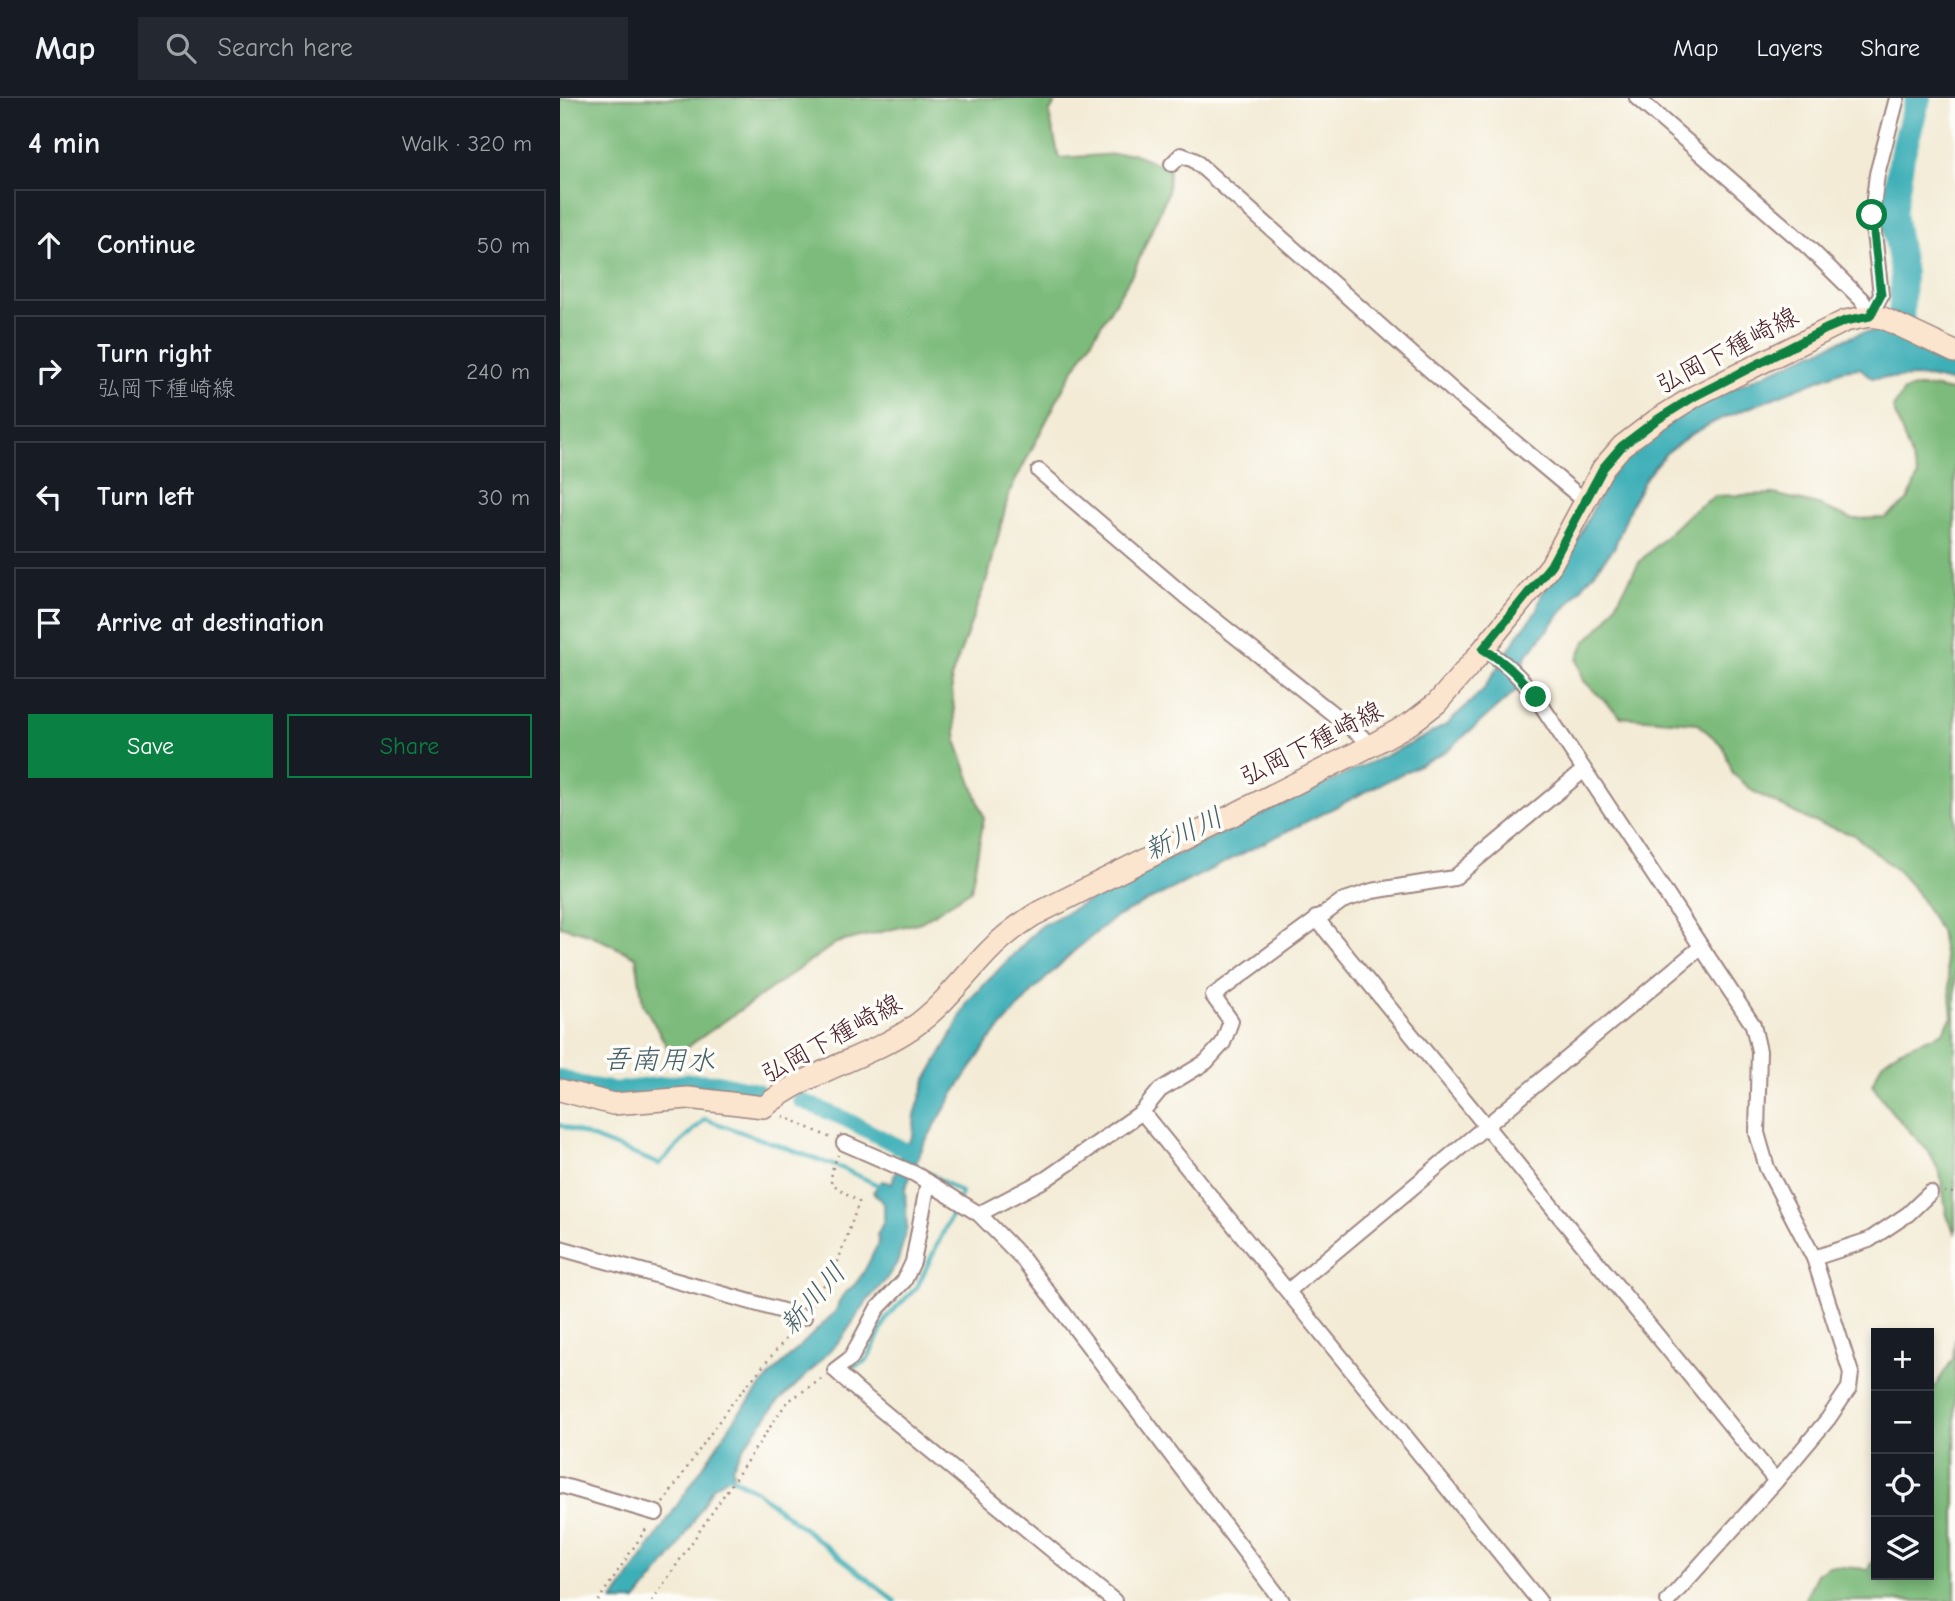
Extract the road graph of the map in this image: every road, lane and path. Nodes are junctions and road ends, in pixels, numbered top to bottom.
1 (1637, 98) edge
2 (1897, 98) edge
3 (1172, 164) dead end
4 (1876, 317) junction
5 (1955, 352) edge
6 (1039, 471) dead end
7 (1585, 501) junction
8 (1487, 652) junction
9 (1372, 745) junction
10 (1584, 770) junction
11 (1316, 918) junction
12 (1701, 947) junction
13 (560, 1090) edge
14 (764, 1107) junction
15 (1142, 1112) junction
16 (1485, 1126) junction
17 (844, 1143) joint
18 (832, 1170) dead end
19 (928, 1182) junction
20 (1930, 1193) dead end
21 (979, 1214) junction
22 (560, 1248) edge
23 (1814, 1258) junction
24 (1287, 1291) junction
25 (804, 1317) junction
26 (835, 1370) junction
27 (1776, 1481) junction
28 (560, 1485) edge
29 (656, 1513) junction
30 (598, 1601) edge
31 (652, 1601) edge
32 (1114, 1601) edge
33 (1282, 1601) edge
34 (1539, 1601) edge
35 (1668, 1601) edge

1 - 4 street
2 - 4 street
3 - 7 street
4 - 5 main road
4 - 7 main road, 弘岡下種崎線
6 - 9 street
7 - 8 main road, 弘岡下種崎線
8 - 9 main road, 弘岡下種崎線
8 - 10 street
9 - 14 main road, 弘岡下種崎線
10 - 11 street
10 - 12 street
11 - 15 street
11 - 16 street
12 - 16 street
12 - 23 street
13 - 14 main road, 弘岡下種崎線
14 - 17 path
15 - 21 street
15 - 24 street
16 - 24 street
16 - 27 street
17 - 19 street
18 - 25 path
19 - 21 street
19 - 26 street
20 - 23 street
21 - 33 street
22 - 25 street
23 - 27 street
24 - 34 street
25 - 29 path
26 - 31 path
26 - 32 street
27 - 35 street
28 - 29 street
29 - 30 path

